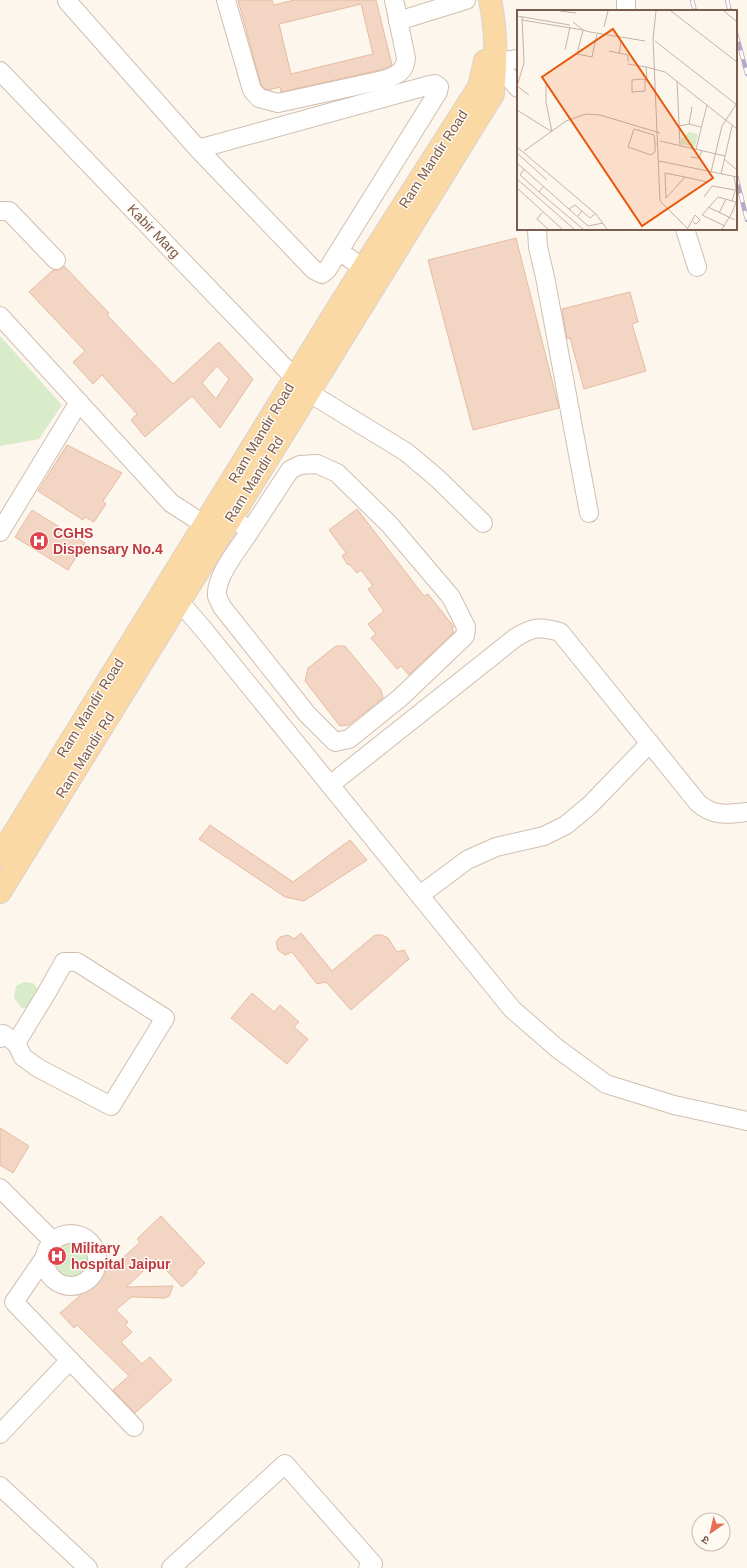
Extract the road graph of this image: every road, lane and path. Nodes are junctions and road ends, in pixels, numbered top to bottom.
1 (226, 0) edge
2 (394, 0) edge
3 (466, 0) edge
4 (478, 0) edge
5 (490, 0) edge
6 (66, 1) edge
7 (398, 21) junction
8 (517, 59) edge
9 (496, 62) junction
10 (0, 71) edge
11 (517, 87) edge
12 (198, 148) junction
13 (0, 211) edge
14 (536, 230) edge
15 (686, 230) edge
16 (338, 251) junction
17 (56, 260) dead end
18 (697, 267) dead end
19 (371, 273) junction
20 (0, 316) edge
21 (302, 384) junction
22 (79, 402) junction
23 (589, 513) dead end
24 (232, 516) junction
25 (483, 523) dead end
26 (205, 525) junction
27 (250, 531) junction
28 (0, 532) edge
29 (172, 595) junction
30 (650, 743) junction
31 (330, 785) junction
32 (747, 812) edge
33 (0, 856) edge
34 (0, 892) edge
35 (420, 895) junction
36 (8, 1040) edge
37 (747, 1121) edge
38 (0, 1188) edge
39 (53, 1241) junction
40 (45, 1257) junction
41 (70, 1360) junction
42 (134, 1427) dead end
43 (0, 1434) edge
44 (0, 1486) edge
45 (88, 1568) edge
46 (171, 1568) edge
47 (368, 1568) edge

1 - 7 street
2 - 7 street
3 - 7 street
4 - 19 main road, Ram Mandir Road
5 - 9 main road, Ram Mandir Rd
6 - 12 street
8 - 9 street
9 - 11 street
9 - 19 main road, Ram Mandir Rd
10 - 21 street, Kabir Marg
12 - 16 street
12 - 16 street
13 - 17 street
14 - 23 street
15 - 18 street
16 - 19 street
19 - 21 main road, Ram Mandir Rd
20 - 22 street
21 - 24 main road, Ram Mandir Rd
21 - 25 street, Kabir Marg
21 - 26 main road, Ram Mandir Road
22 - 26 street
22 - 28 street
24 - 27 street
24 - 29 main road, Ram Mandir Rd
26 - 29 main road, Ram Mandir Road
27 - 27 street
29 - 31 street
29 - 33 main road, Ram Mandir Road
29 - 34 main road, Ram Mandir Rd
30 - 31 street
30 - 32 street
30 - 35 street
31 - 35 street
35 - 37 street
36 - 36 street
38 - 39 street
39 - 40 street
39 - 40 street
40 - 41 street
41 - 42 street
41 - 43 street
44 - 45 street
46 - 47 street

